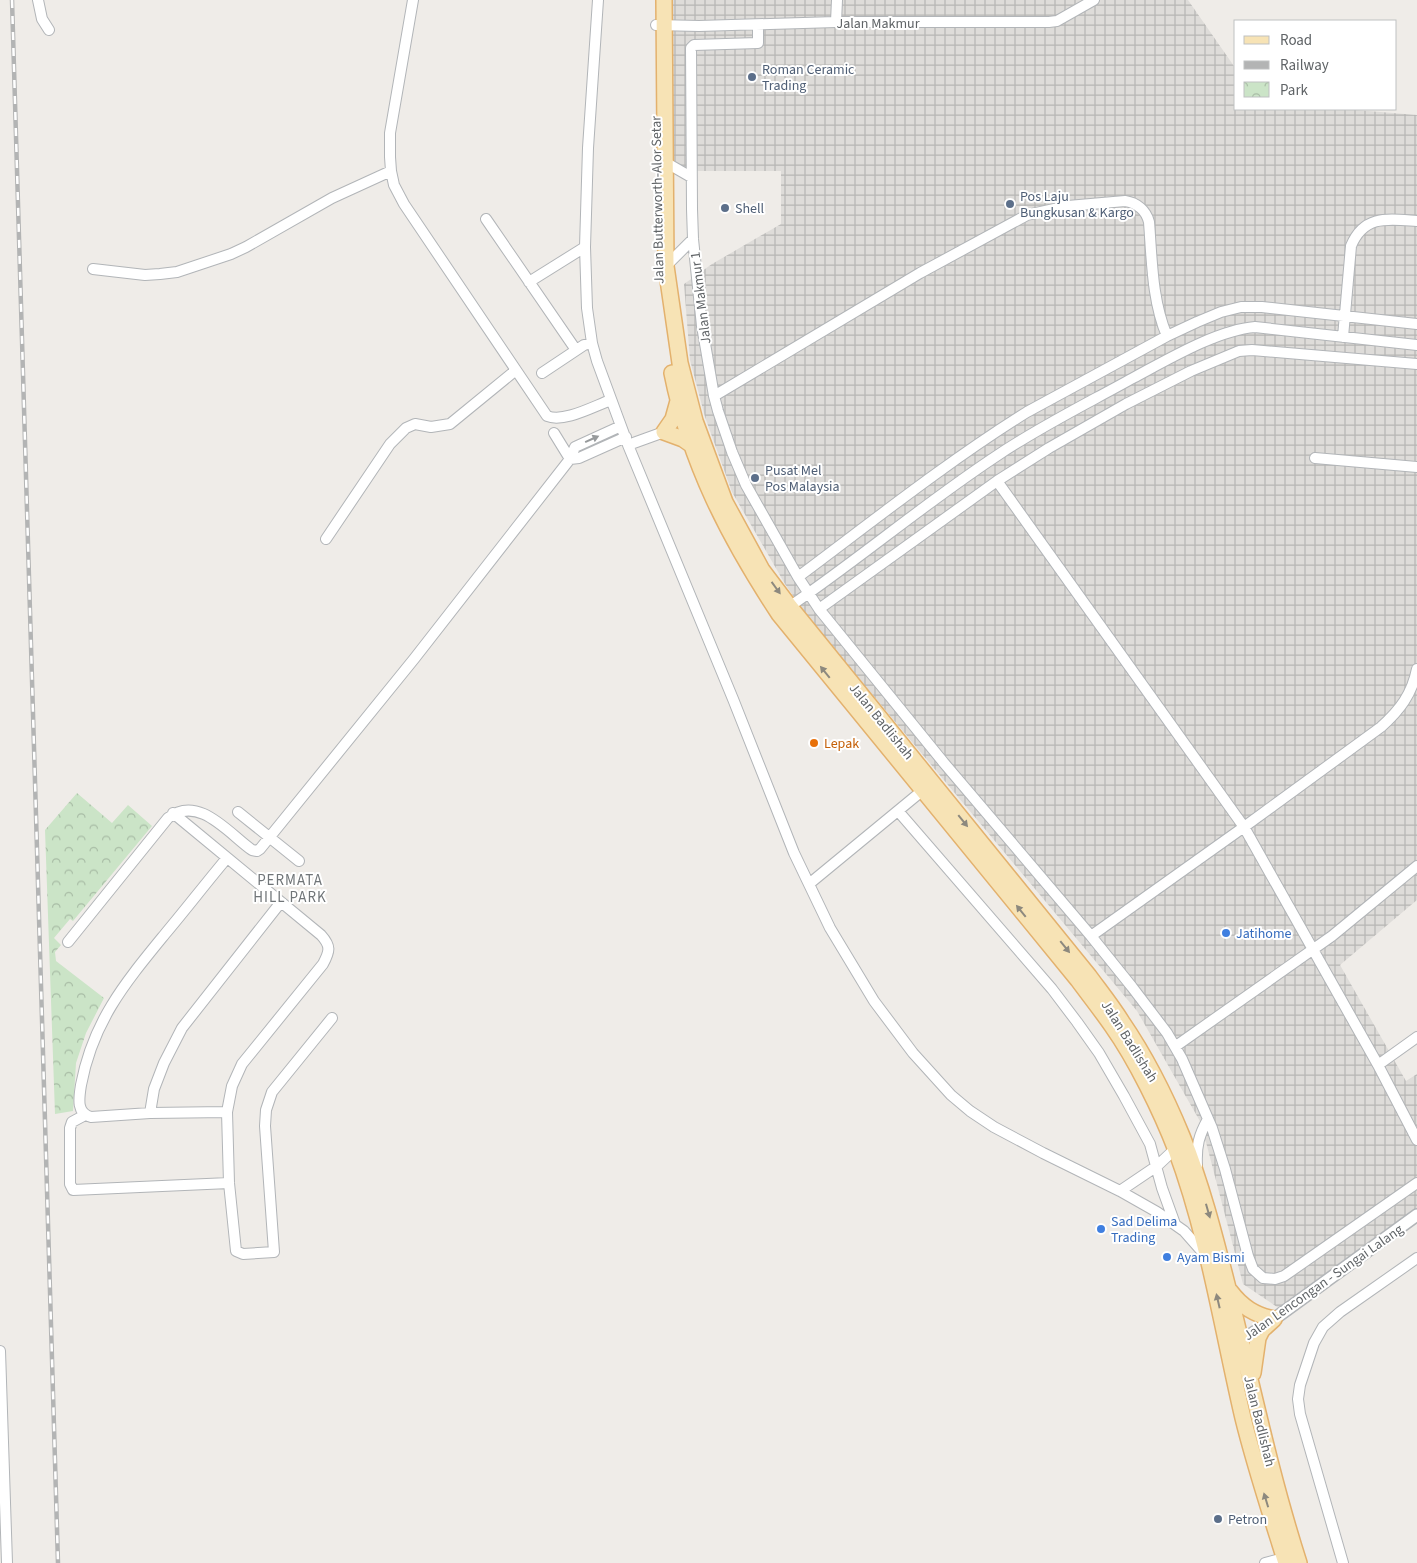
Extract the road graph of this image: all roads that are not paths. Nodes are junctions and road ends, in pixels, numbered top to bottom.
1 (38, 0) edge
2 (413, 0) edge
3 (598, 0) edge
4 (655, 0) edge
5 (664, 0) edge
6 (836, 0) edge
7 (1094, 0) edge
8 (836, 22) junction
9 (758, 24) junction
10 (659, 25) junction
11 (699, 26) junction
12 (49, 30) dead end
13 (700, 44) junction
14 (665, 162) junction
15 (391, 171) junction
16 (692, 177) junction
17 (486, 219) dead end
18 (1417, 221) edge
19 (693, 239) junction
20 (585, 247) junction
21 (666, 266) junction
22 (93, 269) dead end
23 (529, 282) junction
24 (1345, 317) junction
25 (1417, 324) edge
26 (1167, 336) junction
27 (1343, 337) junction
28 (592, 343) junction
29 (1417, 345) edge
30 (576, 350) junction
31 (1417, 364) edge
32 (516, 370) junction
33 (542, 373) dead end
34 (714, 396) junction
35 (611, 400) junction
36 (678, 400) junction
37 (621, 426) junction
38 (664, 432) junction
39 (554, 433) dead end
40 (627, 441) junction
41 (693, 446) junction
42 (1315, 458) dead end
43 (570, 459) junction
44 (1417, 467) edge
45 (997, 481) junction
46 (326, 539) dead end
47 (798, 577) junction
48 (808, 594) junction
49 (819, 609) junction
50 (784, 611) junction
51 (1417, 668) edge
52 (927, 787) junction
53 (898, 810) junction
54 (238, 812) dead end
55 (173, 813) junction
56 (1244, 827) junction
57 (270, 837) junction
58 (227, 858) junction
59 (299, 861) dead end
60 (1417, 866) edge
61 (809, 884) junction
62 (281, 902) junction
63 (1091, 936) junction
64 (68, 942) dead end
65 (1313, 949) junction
66 (332, 1018) dead end
67 (1417, 1037) edge
68 (1176, 1046) junction
69 (1378, 1065) junction
70 (227, 1112) junction
71 (150, 1113) junction
72 (85, 1115) junction
73 (1208, 1118) junction
74 (1417, 1140) edge
75 (1175, 1149) junction
76 (1157, 1166) junction
77 (1198, 1178) junction
78 (229, 1183) junction
79 (1417, 1183) edge
80 (1120, 1191) junction
81 (1417, 1216) edge
82 (1175, 1224) junction
83 (1208, 1257) junction
84 (1417, 1258) edge
85 (1227, 1287) junction
86 (1274, 1319) junction
87 (1235, 1345) junction
88 (0, 1351) edge
89 (1253, 1393) junction
90 (3, 1547) edge
91 (1285, 1560) edge
92 (7, 1563) edge
93 (1265, 1563) edge
94 (1299, 1563) edge
95 (1343, 1563) edge

1 - 12 street
2 - 15 street
3 - 20 street
4 - 10 main road, Jalan Butterworth-Alor Setar
5 - 10 main road, Jalan Butterworth-Alor Setar
6 - 8 street
7 - 8 street, Jalan Makmur
8 - 9 street, Jalan Makmur
9 - 11 street, Jalan Makmur
9 - 13 street
10 - 11 street, Jalan Makmur
10 - 14 main road, Jalan Butterworth-Alor Setar
10 - 36 main road, Jalan Butterworth-Alor Setar
11 - 13 street
13 - 16 street, Jalan Makmur 1
14 - 16 street
14 - 21 main road, Jalan Butterworth-Alor Setar
15 - 22 street
15 - 32 street
16 - 19 street, Jalan Makmur 1
17 - 23 street
18 - 24 street
19 - 21 street
19 - 34 street, Jalan Makmur 1
20 - 23 street
20 - 28 street
21 -> 50 main road, Jalan Butterworth-Alor Setar
23 - 30 street
24 - 25 street
24 - 26 street
24 - 27 street
26 - 34 street
26 - 47 street
27 - 29 street
27 - 48 street
28 - 30 street
28 - 35 street
30 - 33 street
31 - 45 street
32 - 35 street
32 - 46 street
34 - 47 street, Jalan Makmur 1
35 - 37 street
36 - 38 main road
36 - 41 main road, Jalan Butterworth-Alor Setar
37 - 40 street
43 -> 37 street
38 - 40 street
38 - 41 main road
39 - 43 street
40 - 43 street
40 - 61 street
41 - 50 main road, Jalan Butterworth-Alor Setar
42 - 44 street
43 - 57 street
45 - 49 street
45 - 56 street
47 - 48 street, Jalan Makmur 1
48 - 49 street, Jalan Makmur 1
48 - 50 street
49 - 63 street, Jalan Makmur 1
50 - 52 main road, Jalan Badlishah
51 - 56 street
52 - 53 street
75 -> 52 main road, Jalan Badlishah
52 -> 77 main road, Jalan Badlishah
53 - 61 street
53 - 76 street
54 - 57 street
55 - 57 street
55 - 58 street
55 - 64 street
56 - 63 street
56 - 65 street
57 - 59 street
58 - 62 street
58 - 72 street
60 - 65 street
61 - 80 street
62 - 70 street
62 - 71 street
63 - 68 street, Jalan Makmur 1
65 - 68 street
65 - 69 street
66 - 78 street
67 - 69 street
68 - 73 street, Jalan Makmur 1
69 - 74 street
70 - 71 street
70 - 78 street
71 - 72 street
72 - 78 street
73 - 77 street
73 - 79 street, Jalan Makmur 1
75 - 76 street
75 - 83 main road, Jalan Badlishah
76 - 80 street
76 - 82 street
77 -> 85 main road, Jalan Badlishah
80 - 82 street
81 - 86 street, Jalan Lencongan - Sungai Lalang
82 - 83 street
87 -> 83 main road, Jalan Badlishah
84 - 95 street
85 - 86 main road
85 - 87 main road, Jalan Badlishah
86 - 87 street, Jalan Lencongan - Sungai Lalang
86 - 89 main road
87 - 89 main road, Jalan Badlishah
91 -> 87 main road, Jalan Badlishah
88 - 90 street
89 - 94 main road, Jalan Badlishah
90 - 92 street
91 - 93 street

